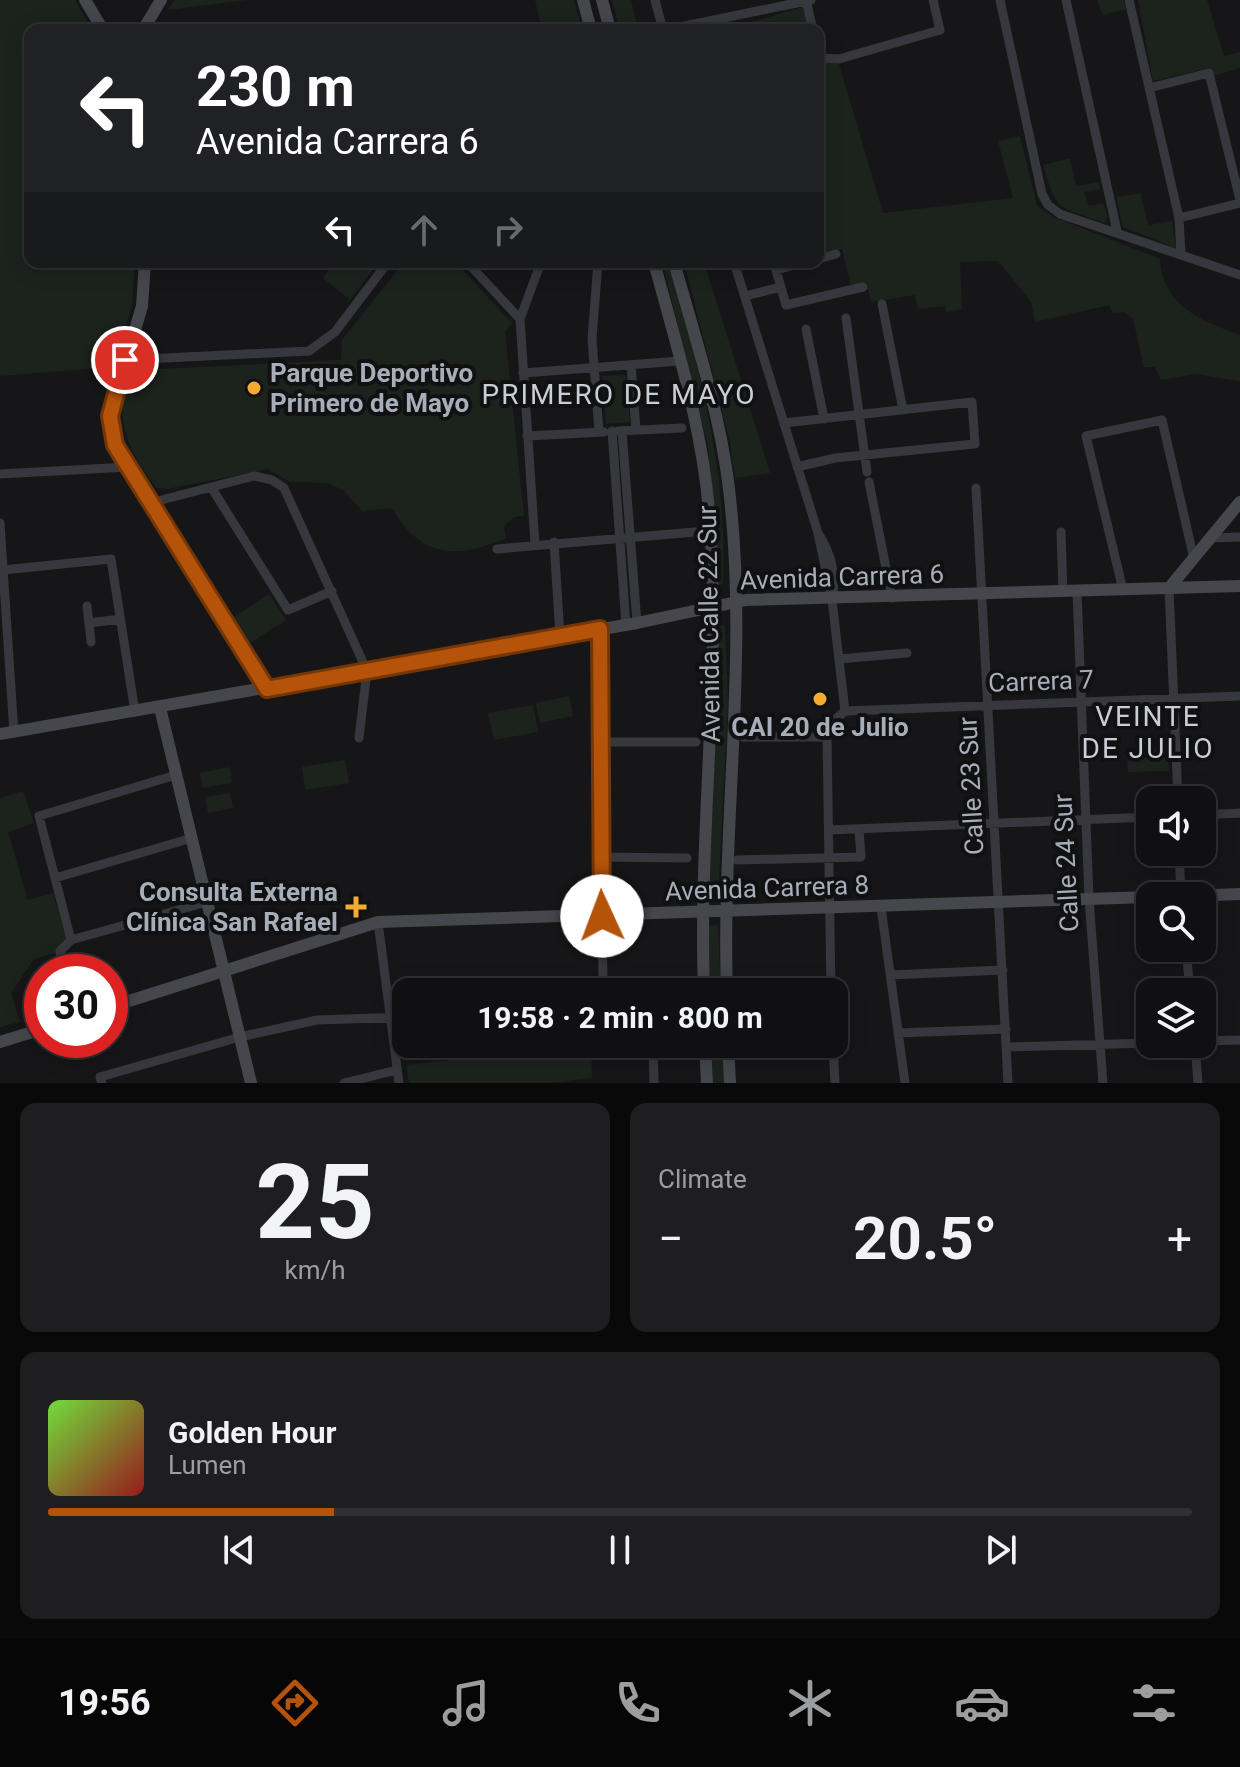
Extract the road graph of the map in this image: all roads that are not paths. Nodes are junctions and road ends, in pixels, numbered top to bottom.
1 (85, 0) edge
2 (161, 0) edge
3 (583, 0) edge
4 (602, 0) edge
5 (655, 0) edge
6 (808, 0) edge
7 (933, 0) edge
8 (1000, 0) edge
9 (1066, 0) edge
10 (1129, 0) edge
11 (99, 24) edge
12 (147, 24) edge
13 (589, 24) edge
14 (608, 24) edge
15 (662, 24) edge
16 (693, 24) edge
17 (812, 24) edge
18 (824, 55) edge
19 (1149, 88) junction
20 (1240, 202) edge
21 (1179, 218) junction
22 (1117, 231) junction
23 (836, 254) dead end
24 (1181, 254) junction
25 (824, 257) edge
26 (145, 268) edge
27 (383, 268) edge
28 (473, 268) edge
29 (539, 268) edge
30 (598, 268) edge
31 (656, 268) edge
32 (676, 268) edge
33 (736, 268) edge
34 (784, 268) edge
35 (1240, 275) edge
36 (781, 287) junction
37 (863, 287) dead end
38 (745, 296) junction
39 (882, 304) dead end
40 (846, 318) dead end
41 (520, 319) junction
42 (806, 329) dead end
43 (125, 360) junction
44 (680, 361) junction
45 (631, 365) junction
46 (594, 368) junction
47 (523, 373) junction
48 (903, 410) junction
49 (859, 415) junction
50 (824, 419) junction
51 (784, 423) junction
52 (682, 428) dead end
53 (636, 430) junction
54 (617, 431) junction
55 (599, 432) junction
56 (527, 436) junction
57 (865, 454) junction
58 (128, 467) junction
59 (797, 467) junction
60 (0, 474) edge
61 (211, 487) junction
62 (976, 488) dead end
63 (1240, 502) edge
64 (150, 503) junction
65 (0, 523) edge
66 (695, 532) dead end
67 (1061, 532) dead end
68 (625, 537) junction
69 (1240, 537) edge
70 (1210, 538) junction
71 (554, 542) junction
72 (535, 544) junction
73 (497, 549) dead end
74 (1194, 559) junction
75 (3, 570) junction
76 (1240, 586) edge
77 (1169, 588) junction
78 (1123, 590) junction
79 (332, 591) junction
80 (1063, 592) junction
81 (1077, 592) junction
82 (984, 595) junction
83 (892, 598) junction
84 (832, 600) junction
85 (734, 602) junction
86 (87, 606) dead end
87 (713, 607) junction
88 (120, 619) junction
89 (89, 623) junction
90 (631, 624) junction
91 (600, 629) junction
92 (560, 636) junction
93 (91, 642) dead end
94 (907, 653) dead end
95 (839, 659) junction
96 (367, 671) junction
97 (267, 689) junction
98 (1240, 696) edge
99 (1175, 698) junction
100 (1081, 702) junction
101 (989, 705) junction
102 (160, 708) junction
103 (845, 711) junction
104 (135, 712) junction
105 (7, 734) edge
106 (743, 737) dead end
107 (827, 737) junction
108 (359, 738) dead end
109 (600, 742) junction
110 (696, 742) dead end
111 (176, 775) junction
112 (1178, 786) edge
113 (1240, 813) edge
114 (1216, 814) edge
115 (1136, 817) edge
116 (1086, 819) junction
117 (995, 823) junction
118 (859, 829) junction
119 (829, 830) junction
120 (192, 838) junction
121 (600, 857) junction
122 (687, 858) dead end
123 (830, 858) junction
124 (737, 860) dead end
125 (55, 878) junction
126 (1240, 894) edge
127 (1216, 895) edge
128 (1136, 897) edge
129 (1089, 899) junction
130 (207, 902) junction
131 (999, 902) junction
132 (881, 907) junction
133 (830, 909) junction
134 (726, 912) junction
135 (702, 913) junction
136 (602, 916) junction
137 (378, 922) junction
138 (71, 940) junction
139 (60, 954) edge
140 (224, 970) junction
141 (1003, 970) junction
142 (890, 975) junction
143 (603, 978) edge
144 (704, 978) edge
145 (727, 978) edge
146 (831, 978) edge
147 (128, 1001) edge
148 (390, 1017) junction
149 (1006, 1029) junction
150 (898, 1033) junction
151 (24, 1035) edge
152 (240, 1037) junction
153 (1240, 1040) edge
154 (1216, 1041) edge
155 (0, 1042) edge
156 (1136, 1043) edge
157 (1100, 1044) junction
158 (1007, 1047) junction
159 (653, 1058) edge
160 (706, 1058) edge
161 (729, 1058) edge
162 (834, 1058) edge
163 (1196, 1058) edge
164 (397, 1070) junction
165 (101, 1080) edge
166 (251, 1083) edge
167 (344, 1083) edge
168 (399, 1083) edge
169 (654, 1083) edge
170 (707, 1083) edge
171 (730, 1083) edge
172 (835, 1083) edge
173 (905, 1083) edge
174 (1008, 1083) edge
175 (1103, 1083) edge
176 (1198, 1083) edge

1 - 11 main road
2 - 12 main road
3 - 13 main road
4 - 14 main road
5 - 15 street
6 - 16 street
6 - 17 street
7 - 18 street
8 - 22 street
9 - 22 street
10 - 19 street
19 - 20 street
19 - 21 street
20 - 21 street
21 - 24 street
22 - 24 street
23 - 25 street
24 - 35 street
26 - 43 main road
27 - 43 street
28 - 41 street
29 - 41 street
30 - 46 street
31 - 44 main road, Avenida Calle 22 Sur
32 - 85 main road, Avenida Calle 22 Sur
33 - 38 street
34 - 36 street
36 - 37 street
36 - 38 street
38 - 51 street
39 - 48 street
40 - 49 street
41 - 47 street
42 - 50 street
43 - 58 main road
44 - 45 street
44 - 87 main road, Avenida Calle 22 Sur
45 - 46 street
45 - 53 street
46 - 47 street
46 - 55 street
47 - 56 street
48 - 49 street
48 - 57 street
49 - 50 street
49 - 57 street
50 - 51 street
51 - 59 street
52 - 53 street
53 - 54 street
54 - 55 street
54 - 68 street
55 - 56 street
56 - 72 street
57 - 59 street
57 - 83 street
58 - 60 street
58 - 64 main road
59 - 84 street
61 - 64 street
61 - 79 street
61 - 79 street
62 - 82 street, Calle 23 Sur
63 - 70 main road
64 - 97 main road
65 - 75 street
66 - 68 street
67 - 80 street
68 - 71 street
68 - 90 street
69 - 70 street
70 - 74 main road
71 - 72 street
71 - 92 street
72 - 73 street
74 - 77 main road
74 - 78 street
75 - 88 street
75 - 105 street
76 - 77 main road, Avenida Carrera 6
77 - 78 main road, Avenida Carrera 6
77 - 99 street
78 - 81 main road, Avenida Carrera 6
79 - 96 street
80 - 81 main road, Avenida Carrera 6
80 - 82 main road, Avenida Carrera 6
81 - 100 street, Calle 24 Sur
82 - 83 main road, Avenida Carrera 6
82 - 101 street, Calle 23 Sur
83 - 84 main road, Avenida Carrera 6
84 - 85 main road, Avenida Carrera 6
84 - 95 street
85 - 87 main road, Avenida Carrera 6
85 - 134 main road, Avenida Calle 22 Sur
86 - 89 street
87 - 90 main road, Avenida Carrera 6
87 - 135 main road, Avenida Calle 22 Sur
88 - 89 street
88 - 104 street
89 - 93 street
90 - 91 main road, Avenida Carrera 6
91 - 92 main road, Avenida Carrera 6
91 - 109 street
92 - 96 main road, Avenida Carrera 6
94 - 95 street
95 - 103 street
96 - 97 main road, Avenida Carrera 6
96 - 108 street
97 - 102 main road, Avenida Carrera 6
98 - 99 street, Carrera 7
99 - 100 street, Carrera 7
99 - 112 street
100 - 101 street, Carrera 7
100 - 116 street, Calle 24 Sur
101 - 103 street, Carrera 7
101 - 117 street, Calle 23 Sur
102 - 104 main road, Avenida Carrera 6
102 - 111 main road
103 - 107 street
104 - 105 main road, Avenida Carrera 6
106 - 107 street
107 - 119 street
109 - 110 street
109 - 121 street
111 - 120 main road
111 - 125 street
113 - 114 street
115 - 116 street
116 - 117 street
116 - 129 street, Calle 24 Sur
117 - 118 street
117 - 131 street, Calle 23 Sur
118 - 119 street
118 - 123 street
119 - 123 street
120 - 125 street
120 - 130 main road
121 - 122 street
121 - 136 street
123 - 124 street
123 - 133 street
125 - 138 street
126 - 127 main road
128 - 129 main road, Avenida Carrera 8
129 - 131 main road, Avenida Carrera 8
129 - 157 street, Calle 24 Sur
130 - 138 street
130 - 140 main road
131 - 132 main road, Avenida Carrera 8
131 - 141 street, Calle 23 Sur
132 - 133 main road, Avenida Carrera 8
132 - 142 street
133 - 134 main road, Avenida Carrera 8
133 - 146 street
134 - 135 main road, Avenida Carrera 8
134 - 145 main road, Avenida Calle 22 Sur
135 - 136 main road, Avenida Carrera 8
135 - 144 main road, Avenida Calle 22 Sur
136 - 137 main road, Avenida Carrera 8
136 - 143 street
137 - 140 main road, Avenida Carrera 8
137 - 148 street
138 - 139 street
140 - 147 main road, Avenida Carrera 8
140 - 152 main road
141 - 142 street
141 - 149 street, Calle 23 Sur
142 - 150 street
148 - 152 street
148 - 164 street
149 - 150 street
149 - 158 street, Calle 23 Sur
150 - 173 street
151 - 155 main road
152 - 165 street
152 - 166 main road
153 - 154 street
156 - 157 street
157 - 158 street
157 - 175 street, Calle 24 Sur
158 - 174 street, Calle 23 Sur
159 - 169 street
160 - 170 main road
161 - 171 main road
162 - 172 street
163 - 176 street
164 - 167 street
164 - 168 street

